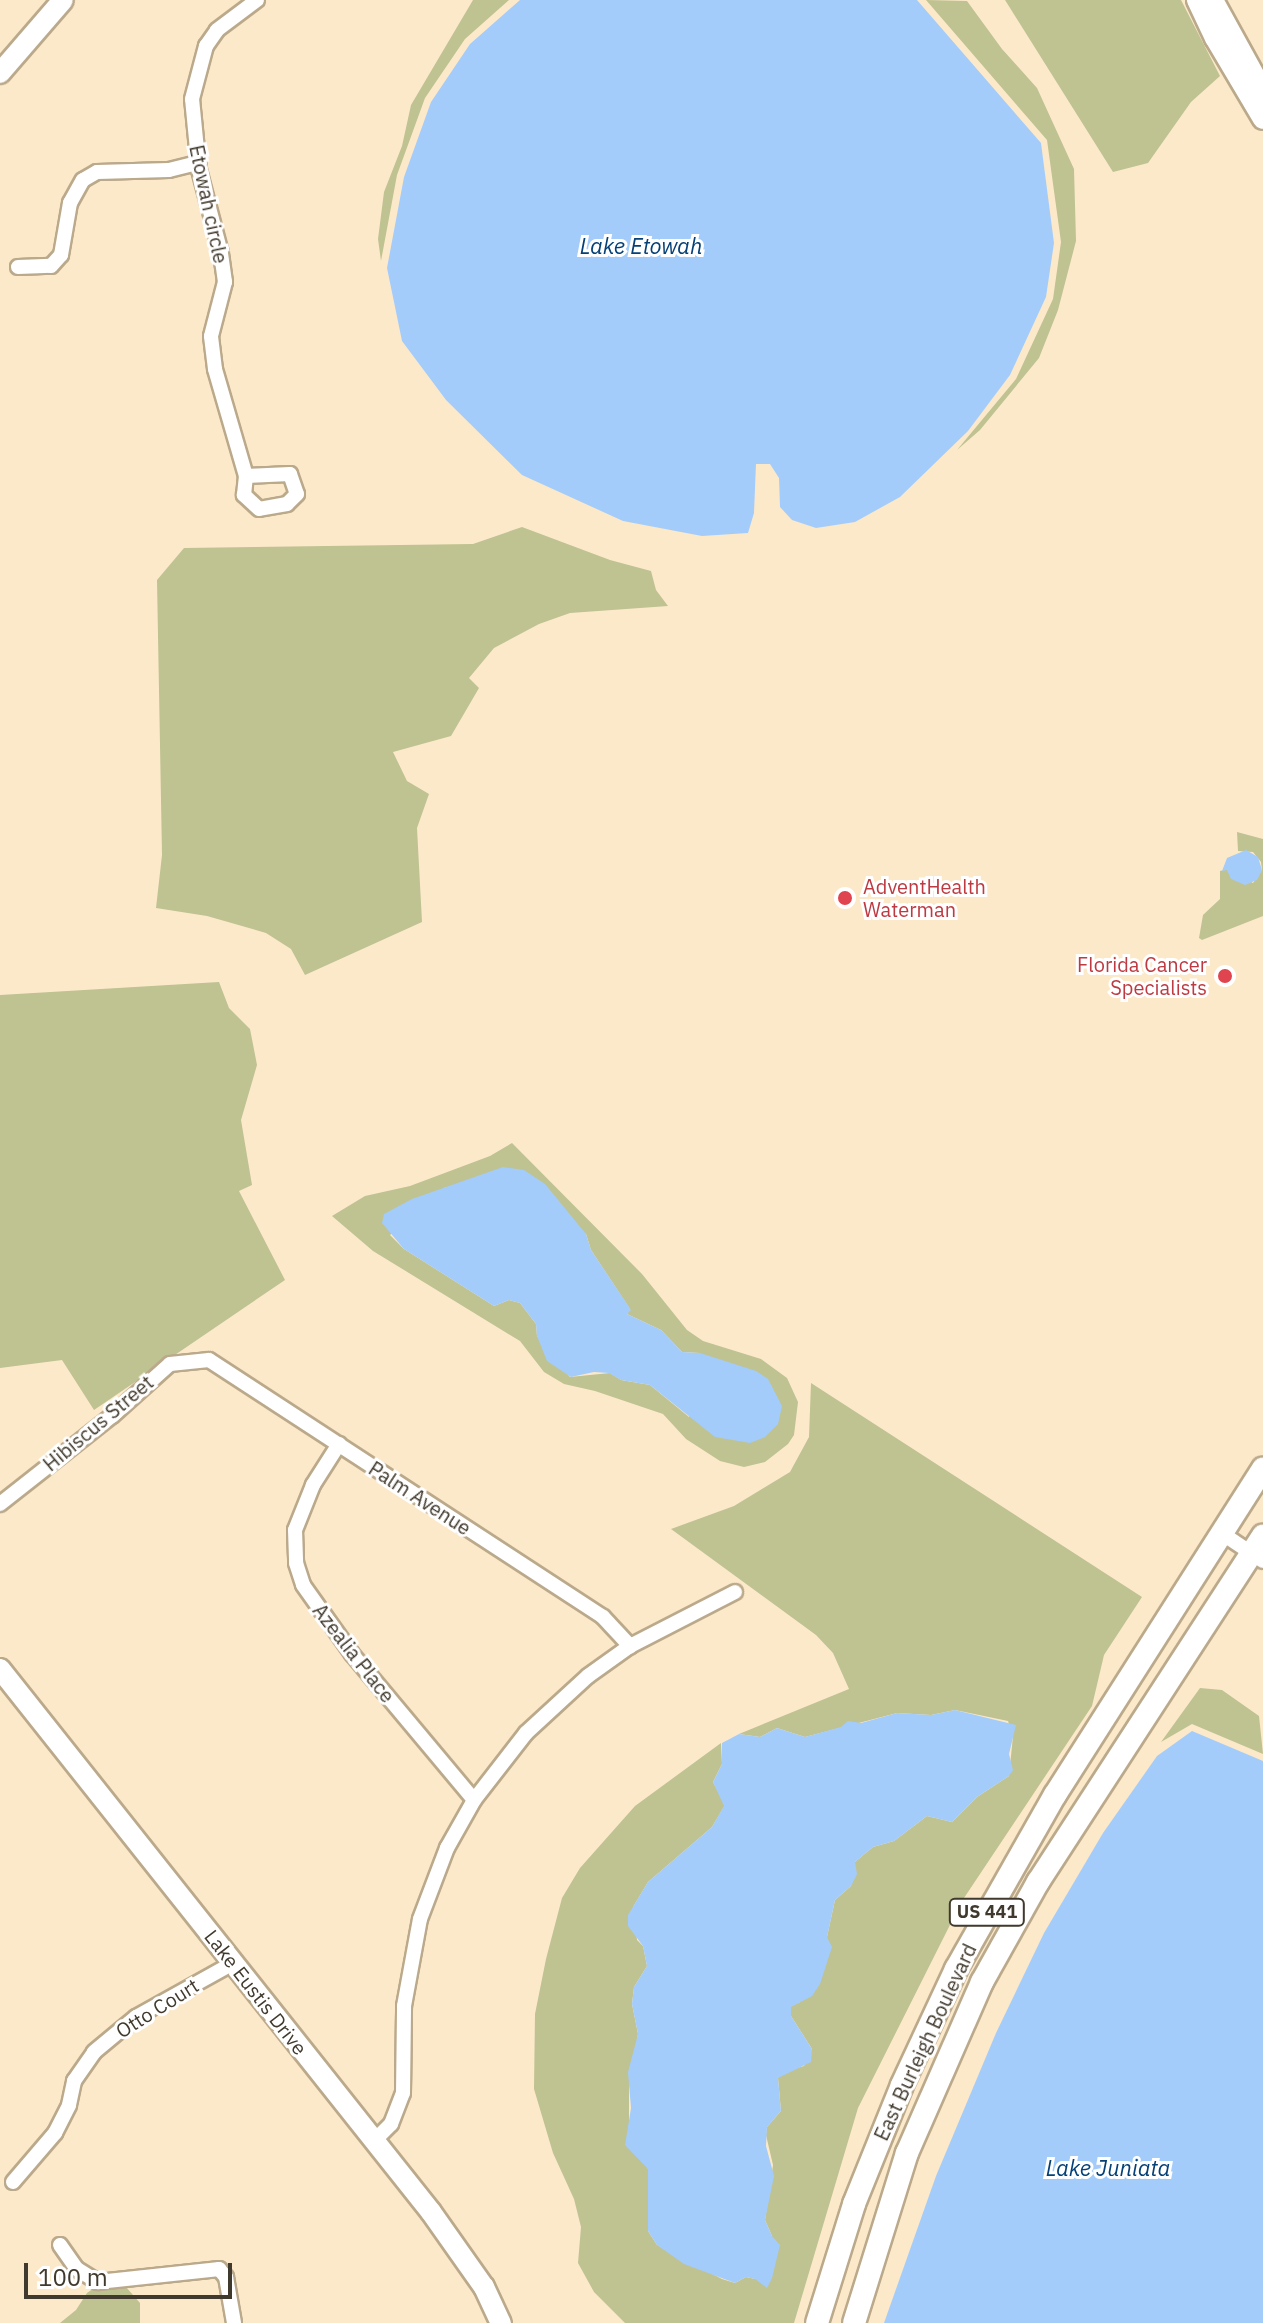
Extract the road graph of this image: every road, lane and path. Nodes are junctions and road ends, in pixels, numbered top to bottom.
1 (63, 0) edge
2 (257, 0) edge
3 (1197, 0) edge
4 (1213, 0) edge
5 (0, 73) edge
6 (1263, 91) edge
7 (1263, 119) edge
8 (198, 163) junction
9 (18, 267) dead end
10 (246, 476) dead end
11 (202, 1359) joint
12 (339, 1444) junction
13 (1263, 1469) edge
14 (0, 1504) edge
15 (1223, 1534) junction
16 (1259, 1550) edge
17 (735, 1592) dead end
18 (630, 1646) junction
19 (0, 1669) edge
20 (474, 1800) junction
21 (233, 1963) junction
22 (374, 2141) junction
23 (13, 2182) dead end
24 (60, 2245) dead end
25 (821, 2319) edge
26 (235, 2322) edge
27 (501, 2323) edge
28 (854, 2323) edge

1 - 5 street
2 - 8 street, Etowah circle
3 - 7 street
4 - 6 street
8 - 9 street
8 - 10 street, Etowah circle
11 - 12 street, Palm Avenue
11 - 14 street, Hibiscus Street
12 - 18 street, Palm Avenue
12 - 20 street, Azealia Place
13 - 15 main road, US 441
15 - 16 street
15 - 25 main road, East Burleigh Boulevard / US 441
16 - 28 main road, East Burleigh Boulevard / US 441
17 - 18 street
18 - 20 street
19 - 21 street, Lake Eustis Drive
20 - 22 street
21 - 22 street, Lake Eustis Drive
21 - 23 street, Otto Court
22 - 27 street, Lake Eustis Drive
24 - 26 street

